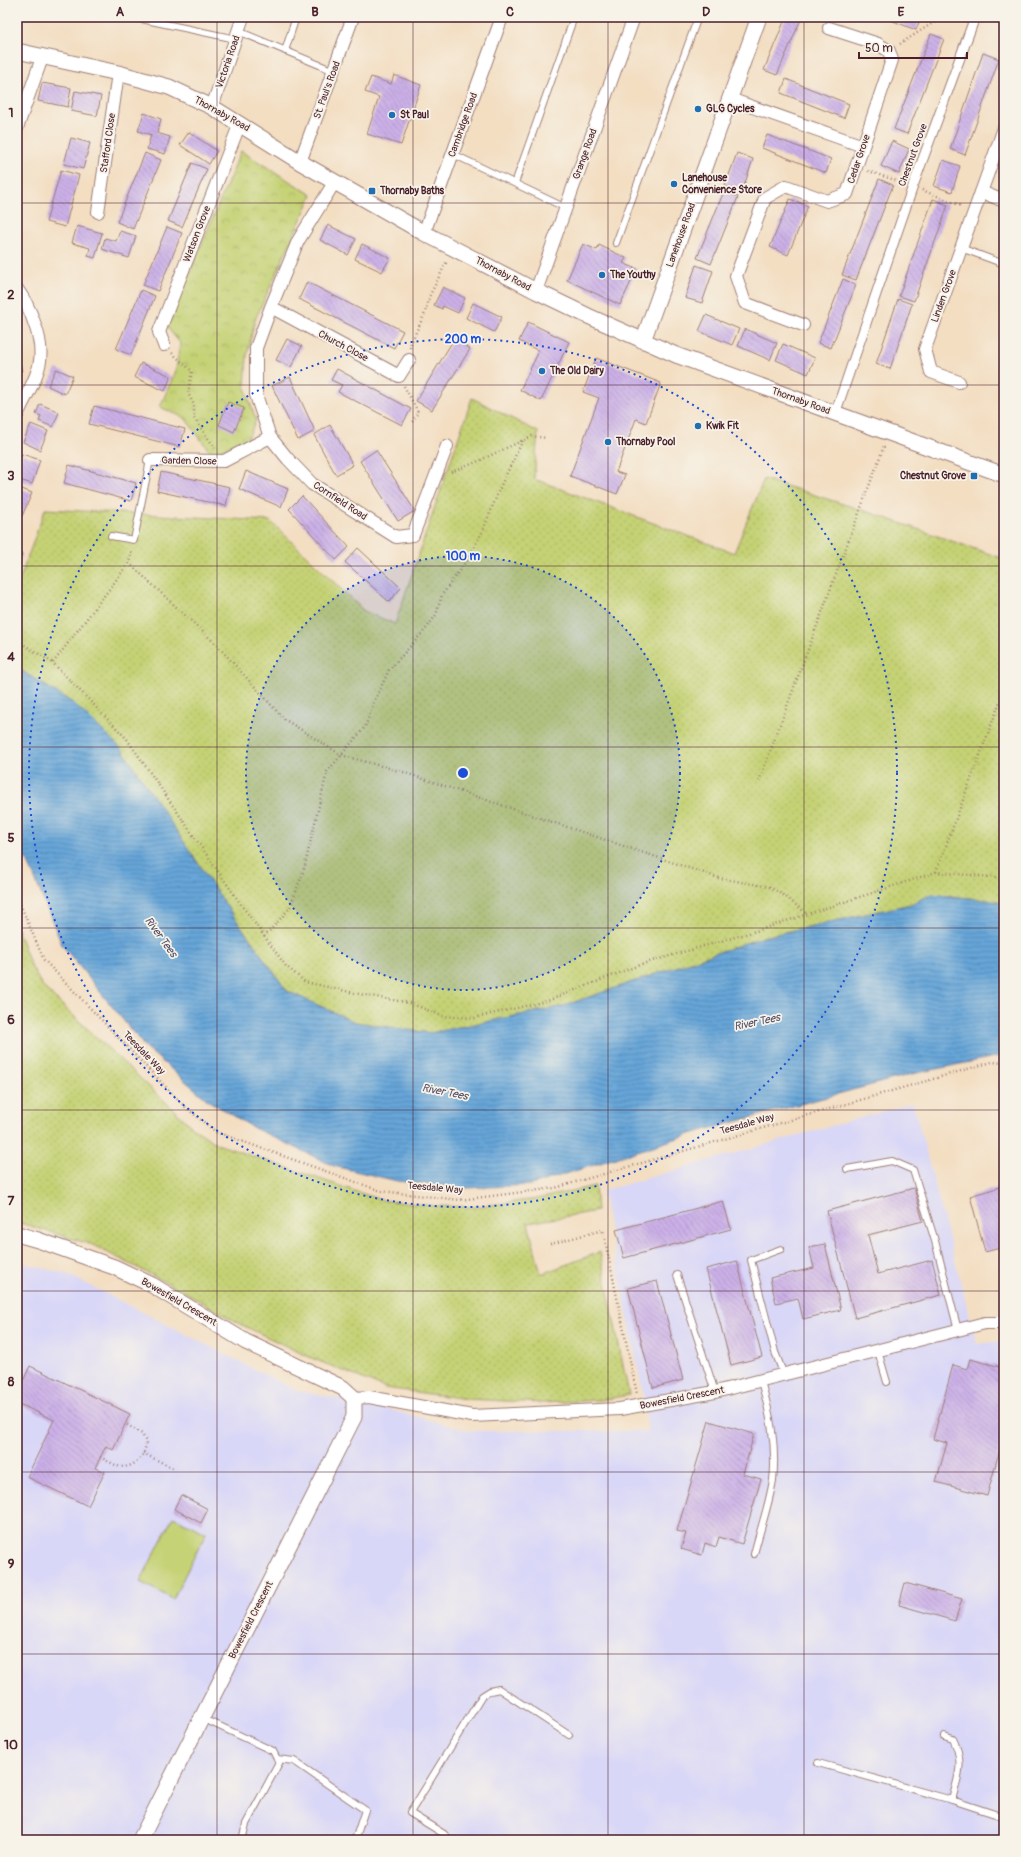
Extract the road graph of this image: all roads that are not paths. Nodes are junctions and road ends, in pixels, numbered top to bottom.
1 (132, 17) edge
2 (243, 17) edge
3 (296, 17) edge
4 (353, 17) edge
5 (502, 17) edge
6 (574, 17) edge
7 (634, 17) edge
8 (698, 17) edge
9 (759, 17) edge
10 (975, 17) edge
11 (999, 17) edge
12 (1004, 19) edge
13 (829, 28) dead end
14 (237, 35) junction
15 (17, 51) edge
16 (285, 51) junction
17 (42, 58) junction
18 (334, 71) junction
19 (118, 73) junction
20 (730, 98) junction
21 (212, 107) junction
22 (240, 123) junction
23 (17, 128) edge
24 (1004, 129) edge
25 (863, 146) junction
26 (453, 154) junction
27 (300, 162) junction
28 (334, 183) junction
29 (515, 183) junction
30 (981, 192) junction
31 (1004, 201) edge
32 (566, 208) junction
33 (98, 212) dead end
34 (424, 233) junction
35 (616, 243) dead end
36 (961, 248) junction
37 (1004, 264) edge
38 (17, 290) edge
39 (536, 292) junction
40 (271, 307) junction
41 (803, 326) dead end
42 (643, 341) junction
43 (164, 345) road end
44 (409, 360) road end
45 (958, 382) dead end
46 (17, 414) edge
47 (835, 414) junction
48 (270, 437) junction
49 (447, 446) dead end
50 (150, 460) joint
51 (1004, 475) edge
52 (111, 536) dead end
53 (847, 1169) dead end
54 (17, 1234) edge
55 (781, 1249) dead end
56 (677, 1275) dead end
57 (1004, 1323) edge
58 (958, 1330) junction
59 (878, 1351) junction
60 (784, 1375) junction
61 (761, 1381) junction
62 (887, 1382) dead end
63 (715, 1392) junction
64 (354, 1398) junction
65 (754, 1554) dead end
66 (202, 1718) junction
67 (569, 1735) dead end
68 (944, 1736) dead end
69 (278, 1759) junction
70 (818, 1763) dead end
71 (952, 1800) junction
72 (1004, 1817) edge
73 (140, 1840) edge
74 (242, 1840) edge
75 (355, 1840) edge
76 (450, 1840) edge

1 - 14 lane
2 - 14 street, Victoria Road
3 - 16 lane
4 - 18 street, St. Paul's Road
5 - 26 street, Cambridge Road
6 - 29 lane
7 - 32 street, Grange Road
8 - 35 lane
9 - 20 street, Lanehouse Road
10 - 47 street, Chestnut Grove
11 - 12 street
13 - 25 street, Cedar Grove
14 - 16 lane
14 - 21 street, Victoria Road
15 - 17 street, Thornaby Road
16 - 18 lane
17 - 19 street, Thornaby Road
17 - 23 street
18 - 27 street, St. Paul's Road
19 - 21 street, Thornaby Road
19 - 33 street, Stafford Close
20 - 25 street
20 - 42 street, Lanehouse Road
21 - 22 street, Thornaby Road
22 - 27 street, Thornaby Road
22 - 43 street, Watson Grove
24 - 30 street, Linden Grove
25 - 41 street, Cedar Grove
26 - 29 lane
26 - 34 street, Cambridge Road
27 - 28 street, Thornaby Road
28 - 34 street, Thornaby Road
28 - 40 street, Cornfield Road
29 - 32 lane
30 - 31 street
30 - 36 street, Linden Grove
32 - 39 street, Grange Road
34 - 39 street, Thornaby Road
36 - 37 lane
36 - 45 street, Linden Grove
38 - 46 street
39 - 42 street, Thornaby Road
40 - 44 street, Church Close
40 - 48 street, Cornfield Road
42 - 47 street, Thornaby Road
47 - 51 street, Thornaby Road
48 - 49 street, Cornfield Road
48 - 50 street, Garden Close
50 - 52 lane
53 - 58 lane
54 - 64 street, Bowesfield Crescent
55 - 60 lane
56 - 63 lane
57 - 58 street, Bowesfield Crescent
58 - 59 street, Bowesfield Crescent
59 - 60 street, Bowesfield Crescent
59 - 62 lane
60 - 61 street, Bowesfield Crescent
61 - 63 street, Bowesfield Crescent
61 - 65 lane
63 - 64 street, Bowesfield Crescent
64 - 66 street, Bowesfield Crescent
66 - 69 lane
66 - 73 street, Bowesfield Crescent
67 - 76 lane
68 - 71 lane
69 - 74 lane
69 - 75 lane
70 - 71 lane
71 - 72 lane

